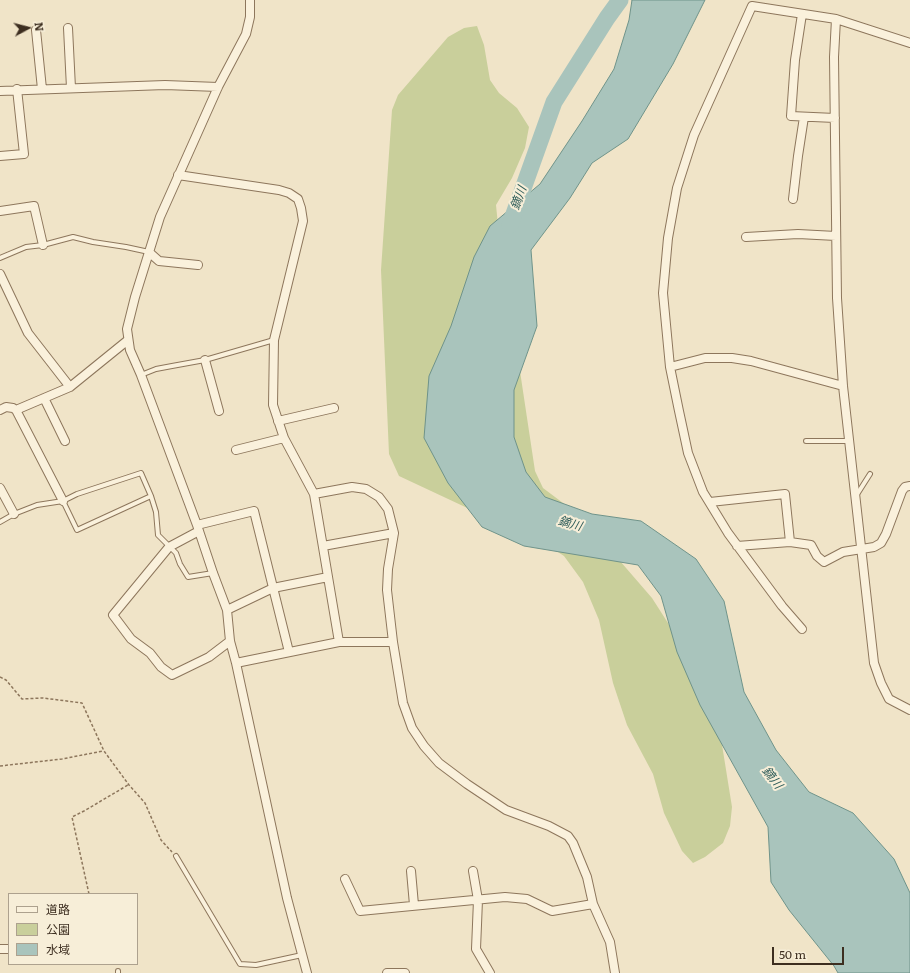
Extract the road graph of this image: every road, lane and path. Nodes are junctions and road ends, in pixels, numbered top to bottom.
1 (250, 0) edge
2 (802, 14) junction
3 (836, 19) junction
4 (68, 28) dead end
5 (36, 30) dead end
6 (910, 43) edge
7 (218, 87) junction
8 (71, 88) junction
9 (18, 89) junction
10 (42, 89) junction
11 (0, 90) edge
12 (804, 117) junction
13 (835, 118) junction
14 (0, 156) edge
15 (178, 175) junction
16 (793, 198) dead end
17 (0, 211) edge
18 (836, 236) junction
19 (746, 237) dead end
20 (43, 244) junction
21 (150, 253) junction
22 (0, 258) edge
23 (198, 265) dead end
24 (0, 274) edge
25 (128, 340) junction
26 (274, 340) junction
27 (205, 360) junction
28 (670, 367) junction
29 (141, 375) junction
30 (843, 386) junction
31 (70, 387) junction
32 (44, 398) junction
33 (334, 408) dead end
34 (0, 410) edge
35 (16, 410) junction
36 (219, 410) dead end
37 (278, 421) junction
38 (284, 438) junction
39 (65, 441) dead end
40 (806, 441) dead end
41 (849, 441) junction
42 (236, 450) dead end
43 (870, 474) dead end
44 (910, 486) edge
45 (0, 488) edge
46 (314, 494) junction
47 (151, 496) junction
48 (855, 497) junction
49 (63, 501) junction
50 (710, 502) junction
51 (14, 514) junction
52 (0, 522) edge
53 (198, 528) junction
54 (394, 532) junction
55 (790, 542) junction
56 (323, 546) junction
57 (737, 546) junction
58 (169, 547) junction
59 (861, 549) junction
60 (212, 573) junction
61 (328, 577) junction
62 (273, 588) junction
63 (227, 610) junction
64 (802, 629) dead end
65 (230, 641) junction
66 (339, 642) junction
67 (393, 642) junction
68 (289, 652) junction
69 (236, 664) junction
70 (0, 677) edge
71 (910, 710) edge
72 (104, 751) junction
73 (0, 766) edge
74 (129, 785) junction
75 (176, 856) joint
76 (411, 871) dead end
77 (473, 871) dead end
78 (346, 879) dead end
79 (90, 893) edge
80 (478, 900) junction
81 (593, 904) junction
82 (414, 905) junction
83 (302, 955) junction
84 (307, 973) edge
85 (387, 973) edge
86 (405, 973) edge
87 (490, 973) edge
88 (615, 973) edge

1 - 7 street
2 - 3 street
2 - 12 street
2 - 28 street
3 - 6 street
3 - 13 street
4 - 8 street
5 - 10 street
7 - 8 street
7 - 15 street
8 - 10 street
9 - 10 street
9 - 11 street
9 - 14 street
12 - 13 street
12 - 16 street
13 - 18 street
15 - 21 street
15 - 26 street
17 - 20 street
18 - 19 street
18 - 30 street
20 - 21 lane
20 - 22 lane
21 - 23 street
21 - 25 street
24 - 31 street
25 - 29 street
25 - 31 street
26 - 27 lane
26 - 37 street
27 - 29 lane
27 - 36 street
28 - 30 street
28 - 50 street
29 - 53 street
30 - 41 street
31 - 32 street
32 - 35 street
32 - 39 street
33 - 37 street
34 - 35 street
35 - 49 street
37 - 38 street
38 - 42 street
38 - 46 street
40 - 41 lane
41 - 48 street
43 - 48 lane
44 - 59 street
45 - 51 street
46 - 54 street
46 - 56 street
47 - 49 lane
47 - 49 lane
47 - 58 lane
48 - 59 street
49 - 51 lane
50 - 55 street
50 - 57 street
51 - 52 lane
53 - 58 street
53 - 60 street
53 - 62 street
54 - 56 street
54 - 67 street
55 - 57 street
55 - 59 street
56 - 61 street
57 - 64 street
58 - 60 lane
58 - 65 street
59 - 71 street
60 - 63 street
61 - 62 street
61 - 66 street
62 - 63 street
62 - 68 street
63 - 65 street
65 - 69 street
66 - 67 street
66 - 68 street
67 - 81 street
68 - 69 street
69 - 83 street
70 - 72 path
72 - 73 path
72 - 74 path
74 - 75 path
74 - 79 path
75 - 83 lane
76 - 82 street
77 - 80 street
78 - 82 street
80 - 81 street
80 - 82 street
80 - 87 street
81 - 88 street
83 - 84 street
85 - 86 street

